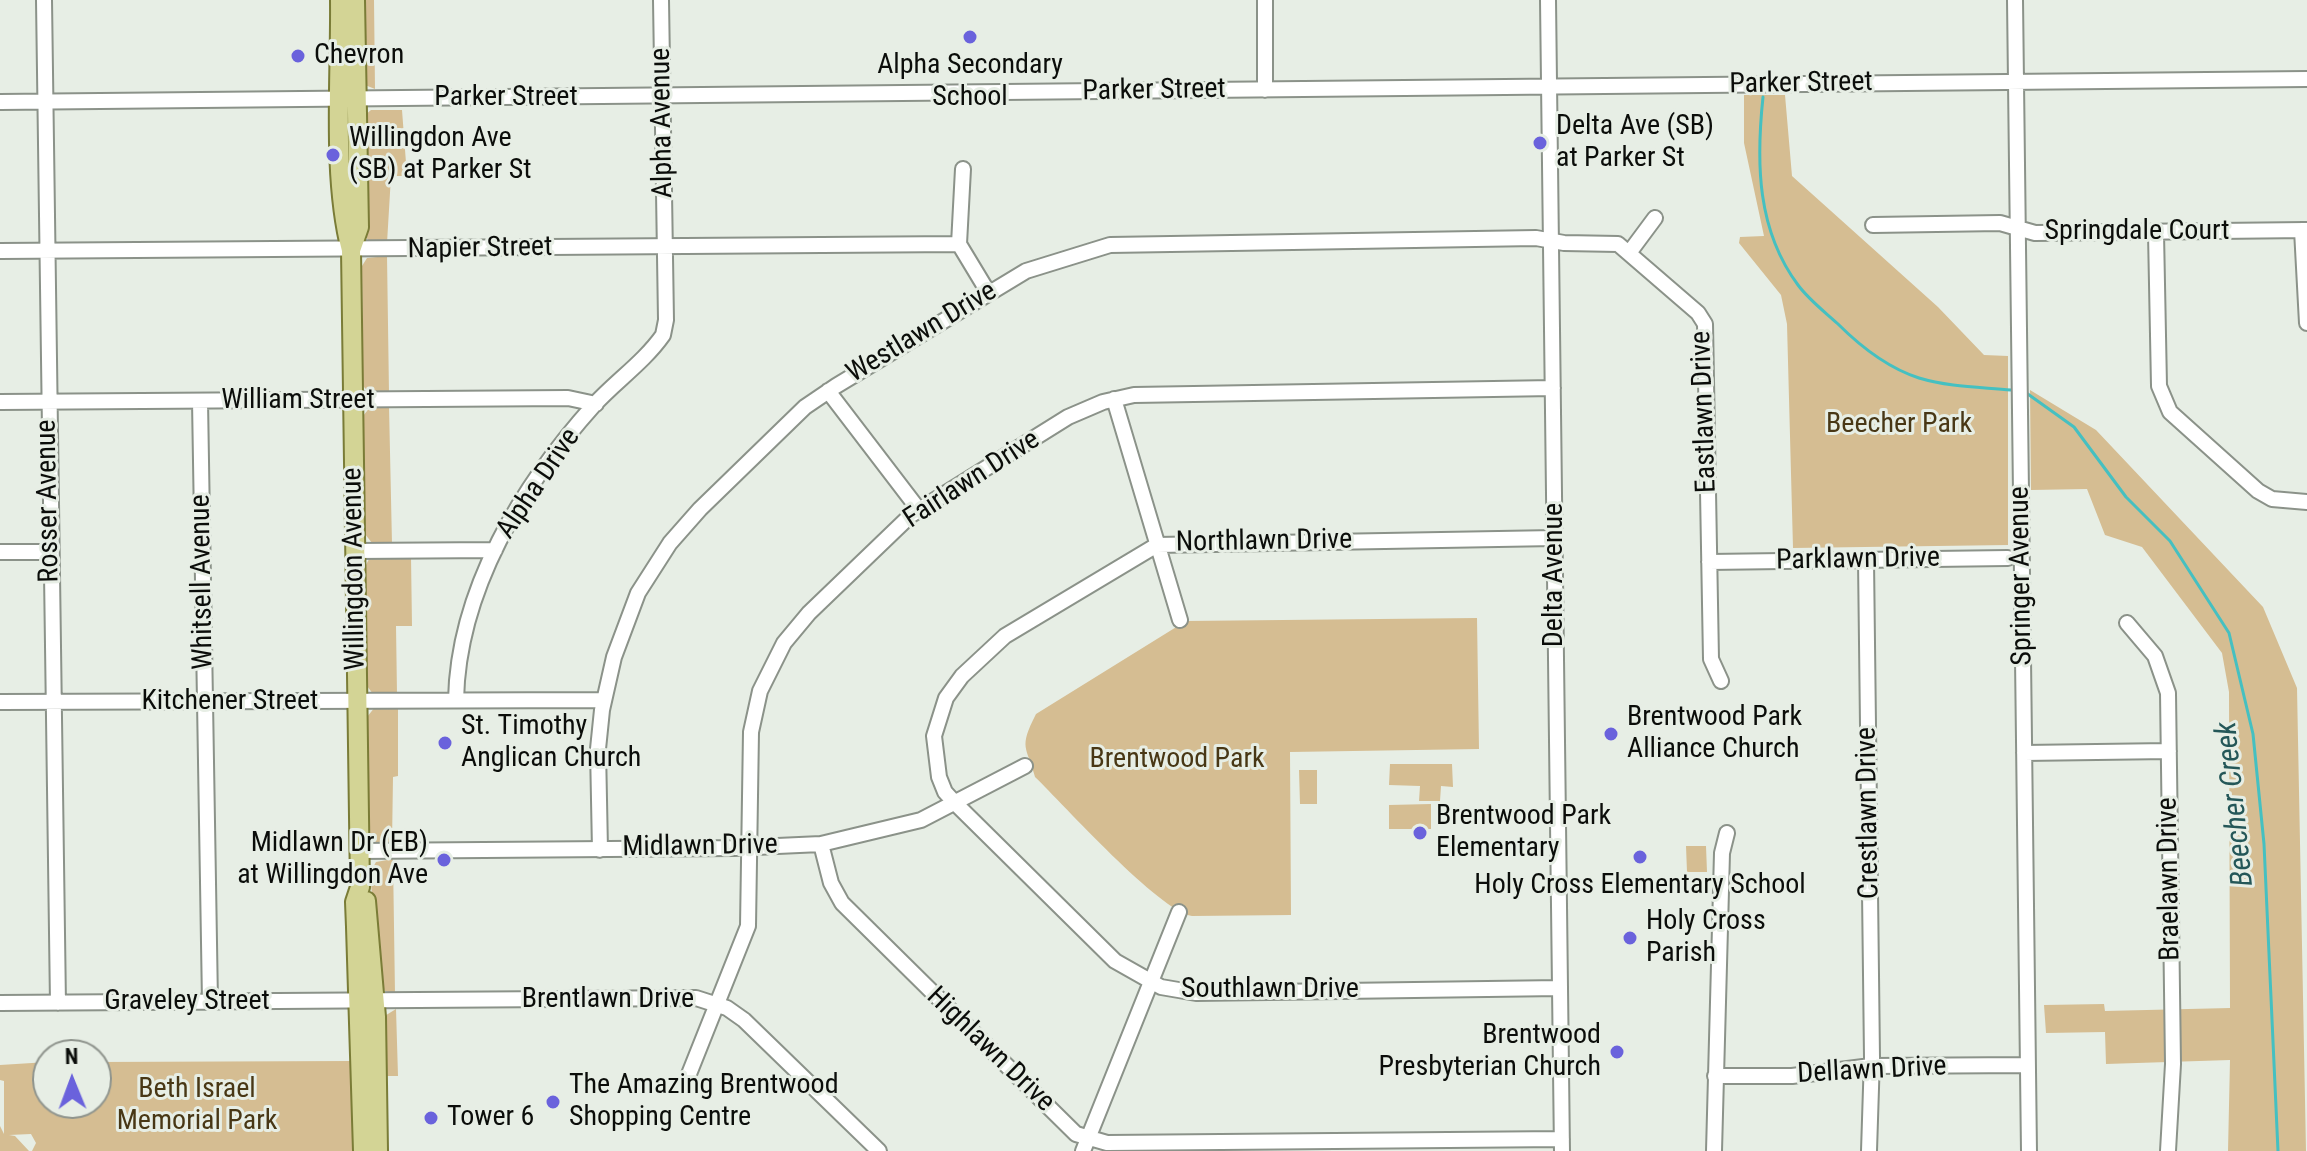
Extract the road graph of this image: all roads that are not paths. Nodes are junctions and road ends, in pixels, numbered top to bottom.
1 (44, 0) edge
2 (340, 0) edge
3 (355, 0) edge
4 (661, 0) edge
5 (1265, 0) edge
6 (1548, 0) edge
7 (2015, 0) edge
8 (2307, 79) edge
9 (2016, 82) junction
10 (1549, 87) junction
11 (1265, 90) junction
12 (662, 97) junction
13 (348, 98) junction
14 (45, 101) junction
15 (0, 102) edge
16 (963, 169) dead end
17 (1655, 218) dead end
18 (1873, 225) dead end
19 (2018, 229) junction
20 (2305, 230) edge
21 (2156, 233) junction
22 (1552, 241) junction
23 (959, 244) junction
24 (665, 246) junction
25 (45, 250) junction
26 (351, 250) junction
27 (0, 251) edge
28 (1629, 253) junction
29 (988, 292) junction
30 (2307, 323) edge
31 (1553, 388) junction
32 (828, 391) junction
33 (1114, 399) junction
34 (352, 400) junction
35 (200, 401) junction
36 (0, 402) edge
37 (48, 402) junction
38 (596, 404) junction
39 (2307, 502) edge
40 (919, 510) junction
41 (1555, 538) junction
42 (1157, 545) junction
43 (495, 550) junction
44 (355, 551) junction
45 (0, 552) edge
46 (50, 552) junction
47 (2008, 558) dead end
48 (1866, 560) junction
49 (1709, 562) junction
50 (1180, 620) dead end
51 (2127, 623) dead end
52 (1721, 681) dead end
53 (456, 700) junction
54 (604, 700) junction
55 (53, 701) junction
56 (357, 701) junction
57 (0, 702) edge
58 (205, 702) junction
59 (2169, 751) junction
60 (2024, 753) junction
61 (1025, 766) dead end
62 (956, 804) junction
63 (1727, 833) dead end
64 (821, 844) junction
65 (750, 848) junction
66 (600, 850) junction
67 (359, 851) junction
68 (1179, 912) dead end
69 (1151, 983) junction
70 (1560, 988) junction
71 (368, 1001) junction
72 (210, 1002) junction
73 (0, 1003) edge
74 (58, 1003) junction
75 (718, 1004) junction
76 (2028, 1065) junction
77 (1871, 1066) junction
78 (689, 1074) dead end
79 (1715, 1076) junction
80 (1085, 1145) edge
81 (1562, 1145) edge
82 (363, 1151) edge
83 (378, 1151) edge
84 (879, 1151) edge
85 (1714, 1151) edge
86 (1869, 1151) edge
87 (2029, 1151) edge
88 (2168, 1151) edge

1 - 14 street, Rosser Avenue
2 - 13 main road, Willingdon Avenue
3 - 13 main road, Willingdon Avenue
4 - 12 street, Alpha Avenue
5 - 11 street
6 - 10 street, Delta Avenue
7 - 9 street, Springer Avenue
8 - 9 street, Parker Street
9 - 10 street, Parker Street
9 - 19 street, Springer Avenue
10 - 11 street, Parker Street
10 - 22 street, Delta Avenue
11 - 12 street, Parker Street
12 - 13 street, Parker Street
12 - 24 street, Alpha Avenue
13 - 14 street, Parker Street
13 - 26 main road, Willingdon Avenue
14 - 15 street, Parker Street
14 - 25 street, Rosser Avenue
16 - 23 street
17 - 28 street
18 - 19 street, Springdale Court
19 - 21 street, Springdale Court
19 - 60 street, Springer Avenue
20 - 21 street, Springdale Court
20 - 30 street
21 - 39 street
22 - 28 street, Eastlawn Drive
22 - 29 street, Westlawn Drive
22 - 31 street, Delta Avenue
23 - 24 street, Napier Street
23 - 29 street
24 - 26 street, Napier Street
24 - 38 street, Alpha Drive
25 - 26 street, Napier Street
25 - 27 street, Napier Street
25 - 37 street, Rosser Avenue
26 - 34 main road, Willingdon Avenue
28 - 49 street, Eastlawn Drive
29 - 32 street, Westlawn Drive
31 - 33 street, Fairlawn Drive
31 - 41 street, Delta Avenue
32 - 40 street
32 - 54 street, Westlawn Drive
33 - 40 street, Fairlawn Drive
33 - 42 street
34 - 35 street, William Street
34 - 38 street, William Street
34 - 44 main road, Willingdon Avenue
35 - 37 street, William Street
35 - 58 street, Whitsell Avenue
36 - 37 street, William Street
37 - 46 street, Rosser Avenue
38 - 43 street, Alpha Drive
40 - 65 street, Fairlawn Drive
41 - 42 street, Northlawn Drive
41 - 70 street, Delta Avenue
42 - 50 street
42 - 62 street, Northlawn Drive
43 - 44 street
43 - 53 street, Alpha Drive
44 - 56 main road, Willingdon Avenue
45 - 46 street
46 - 55 street, Rosser Avenue
47 - 48 street, Parklawn Drive
48 - 49 street, Parklawn Drive
48 - 77 street, Crestlawn Drive
49 - 52 street, Eastlawn Drive
51 - 59 street, Braelawn Drive
53 - 54 street, Kitchener Street
53 - 56 street, Kitchener Street
54 - 66 street, Westlawn Drive
55 - 57 street, Kitchener Street
55 - 58 street, Kitchener Street
55 - 74 street, Rosser Avenue
56 - 58 street, Kitchener Street
56 - 67 main road, Willingdon Avenue
58 - 72 street, Whitsell Avenue
59 - 60 street
59 - 88 street, Braelawn Drive
60 - 76 street, Springer Avenue
61 - 62 street, Midlawn Drive
62 - 64 street, Midlawn Drive
62 - 69 street, Southlawn Drive
63 - 79 street
64 - 65 street, Midlawn Drive
64 - 80 street, Highlawn Drive
65 - 66 street, Midlawn Drive
65 - 75 street, Fairlawn Drive
66 - 67 street, Midlawn Drive
67 - 71 main road, Willingdon Avenue
68 - 69 street
69 - 70 street, Southlawn Drive
69 - 80 street
70 - 81 street, Delta Avenue
71 - 72 street, Graveley Street
71 - 75 street, Brentlawn Drive
71 - 82 main road, Willingdon Avenue
71 - 83 main road, Willingdon Avenue
72 - 74 street, Graveley Street
73 - 74 street, Graveley Street
75 - 78 street, Fairlawn Drive
75 - 84 street, Brentlawn Drive
76 - 77 street, Dellawn Drive
76 - 87 street, Springer Avenue
77 - 79 street, Dellawn Drive
77 - 86 street, Crestlawn Drive
79 - 85 street
80 - 81 street

